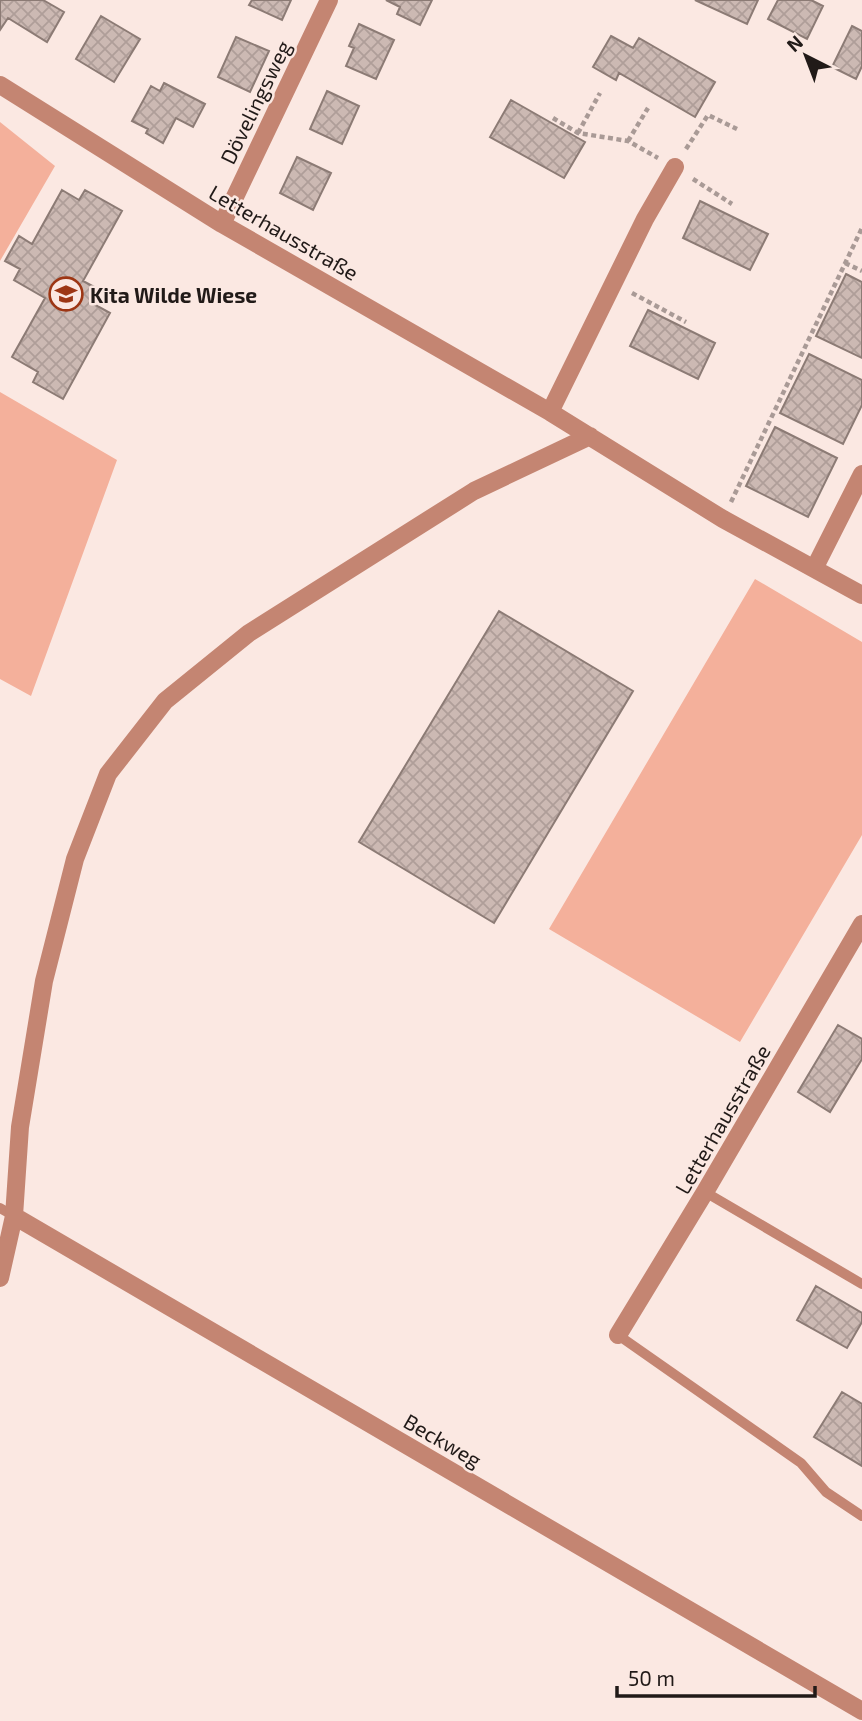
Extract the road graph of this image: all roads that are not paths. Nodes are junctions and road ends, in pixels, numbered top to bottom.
1 (329, 0) edge
2 (0, 85) edge
3 (675, 167) road end
4 (222, 224) junction
5 (550, 411) junction
6 (590, 436) junction
7 (862, 474) edge
8 (815, 567) junction
9 (862, 595) edge
10 (862, 924) edge
11 (705, 1192) junction
12 (7, 1212) edge
13 (0, 1278) edge
14 (862, 1284) edge
15 (618, 1335) joint
16 (862, 1516) edge
17 (862, 1711) edge

1 - 4 street, Dövelingsweg
2 - 4 street, Letterhausstraße
3 - 5 street
4 - 5 street, Letterhausstraße
5 - 6 street, Letterhausstraße
6 - 8 street, Letterhausstraße
6 - 12 street
7 - 8 street
8 - 9 street, Letterhausstraße
10 - 11 street, Letterhausstraße
11 - 14 lane
11 - 15 street, Letterhausstraße
12 - 13 street
12 - 17 street, Beckweg
15 - 16 lane

